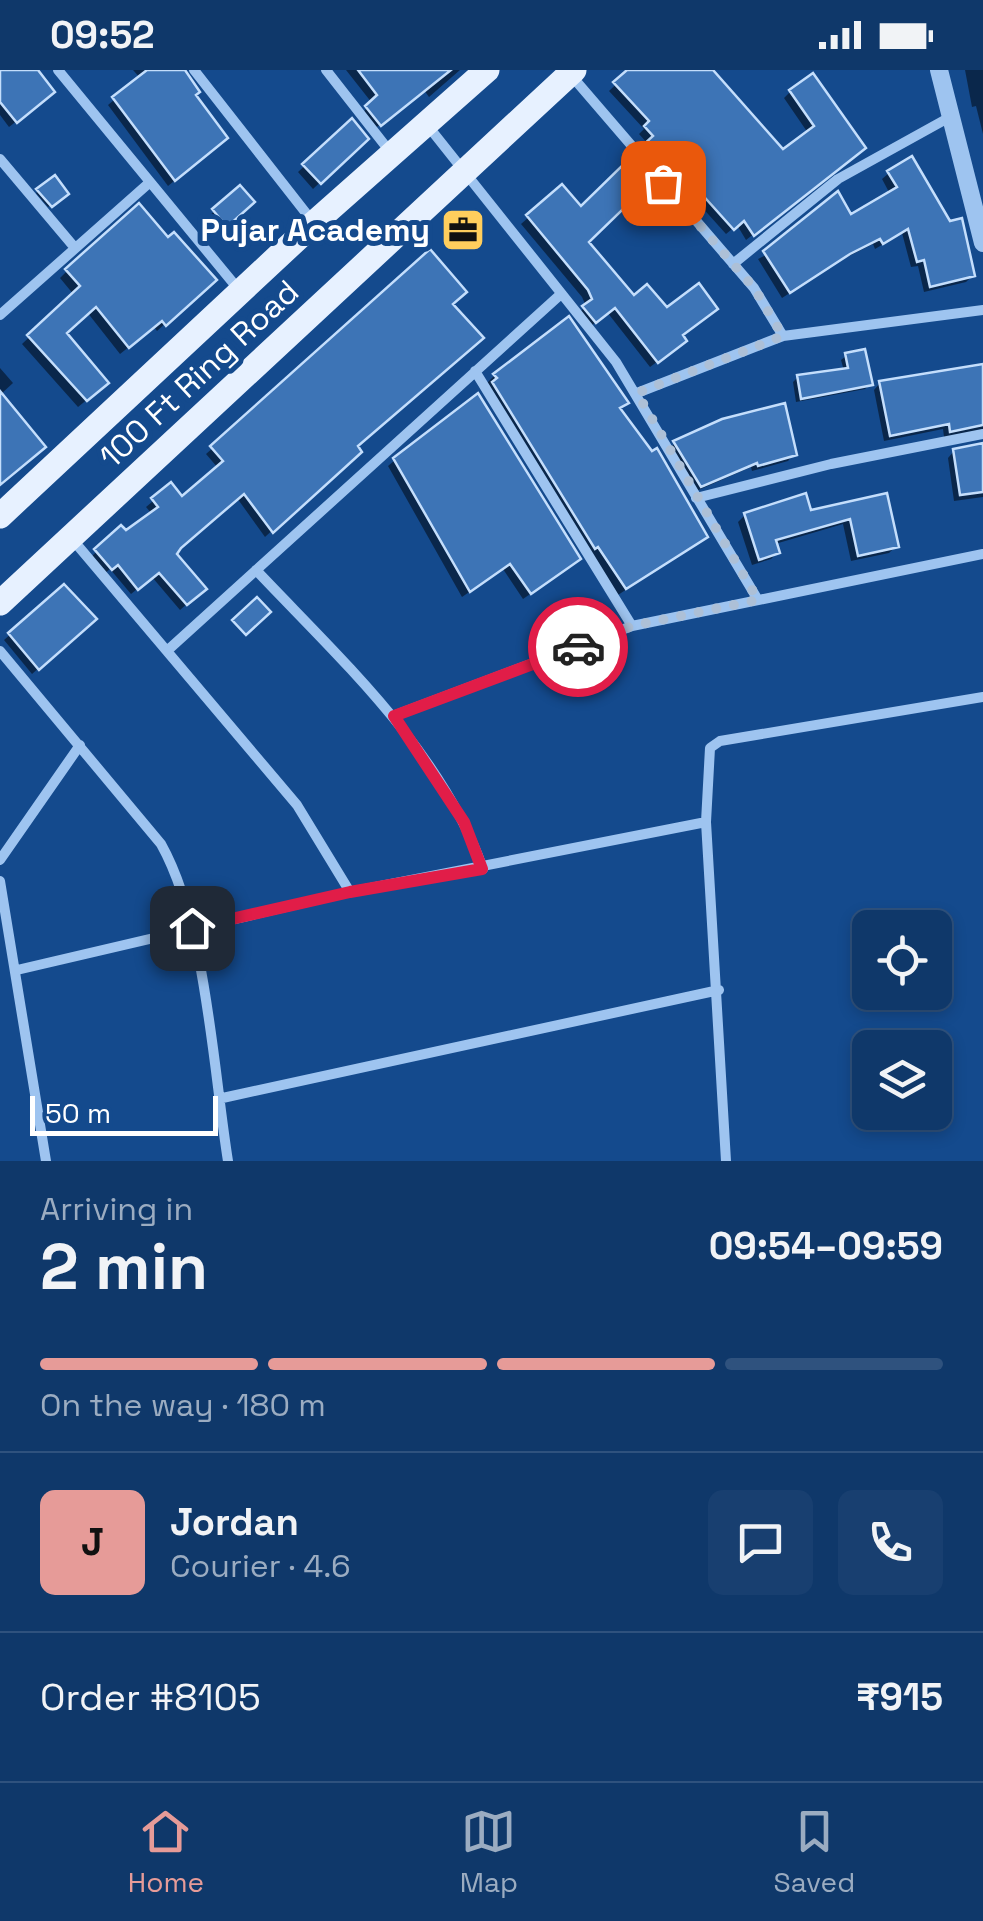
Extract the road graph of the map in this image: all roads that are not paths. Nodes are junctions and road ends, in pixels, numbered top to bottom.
1 (58, 70) edge
2 (194, 70) edge
3 (326, 70) edge
4 (487, 70) edge
5 (939, 70) edge
6 (572, 72) edge
7 (950, 117) junction
8 (426, 124) junction
9 (392, 154) junction
10 (0, 159) edge
11 (464, 172) junction
12 (148, 182) junction
13 (314, 223) junction
14 (983, 244) edge
15 (74, 248) junction
16 (733, 264) junction
17 (240, 291) junction
18 (562, 294) junction
19 (983, 310) edge
20 (0, 315) edge
21 (783, 336) junction
22 (475, 371) junction
23 (637, 393) junction
24 (983, 434) edge
25 (696, 498) junction
26 (0, 516) edge
27 (70, 538) junction
28 (983, 554) edge
29 (256, 570) junction
30 (758, 600) junction
31 (0, 603) edge
32 (632, 626) junction
33 (0, 650) edge
34 (168, 650) junction
35 (983, 697) edge
36 (394, 716) junction
37 (80, 745) junction
38 (706, 822) junction
39 (0, 860) edge
40 (482, 869) junction
41 (0, 882) edge
42 (350, 892) junction
43 (192, 928) junction
44 (17, 970) junction
45 (720, 990) junction
46 (218, 1100) junction
47 (46, 1161) edge
48 (228, 1161) edge
49 (726, 1161) edge

1 - 12 street
2 - 13 street
3 - 9 street
4 - 8 main road, 100 Ft Ring Road
5 - 7 street
6 - 11 main road, 100 Ft Ring Road
6 - 16 street
7 - 14 street
7 - 16 street
8 - 9 main road, 100 Ft Ring Road
8 - 11 street
9 - 13 main road, 100 Ft Ring Road
10 - 15 street
11 - 18 street
11 - 27 main road, 100 Ft Ring Road
12 - 15 street
12 - 17 street
13 - 17 main road, 100 Ft Ring Road
15 - 20 street
16 - 21 street
17 - 26 main road, 100 Ft Ring Road
18 - 22 street
18 - 23 street
19 - 21 street
21 - 23 street
22 - 29 street
22 - 32 street
23 - 25 street
24 - 25 street
25 - 30 street
27 - 31 main road, 100 Ft Ring Road
27 - 34 street
28 - 30 street
29 - 34 street
29 - 36 street
30 - 32 street
32 - 36 street
33 - 37 street
34 - 42 street
35 - 38 street
36 - 40 street
37 - 39 street
37 - 43 street
38 - 40 street
38 - 45 street
40 - 42 street
41 - 44 street
42 - 43 street
43 - 44 street
43 - 46 street
44 - 47 street
45 - 46 street
45 - 49 street
46 - 48 street

